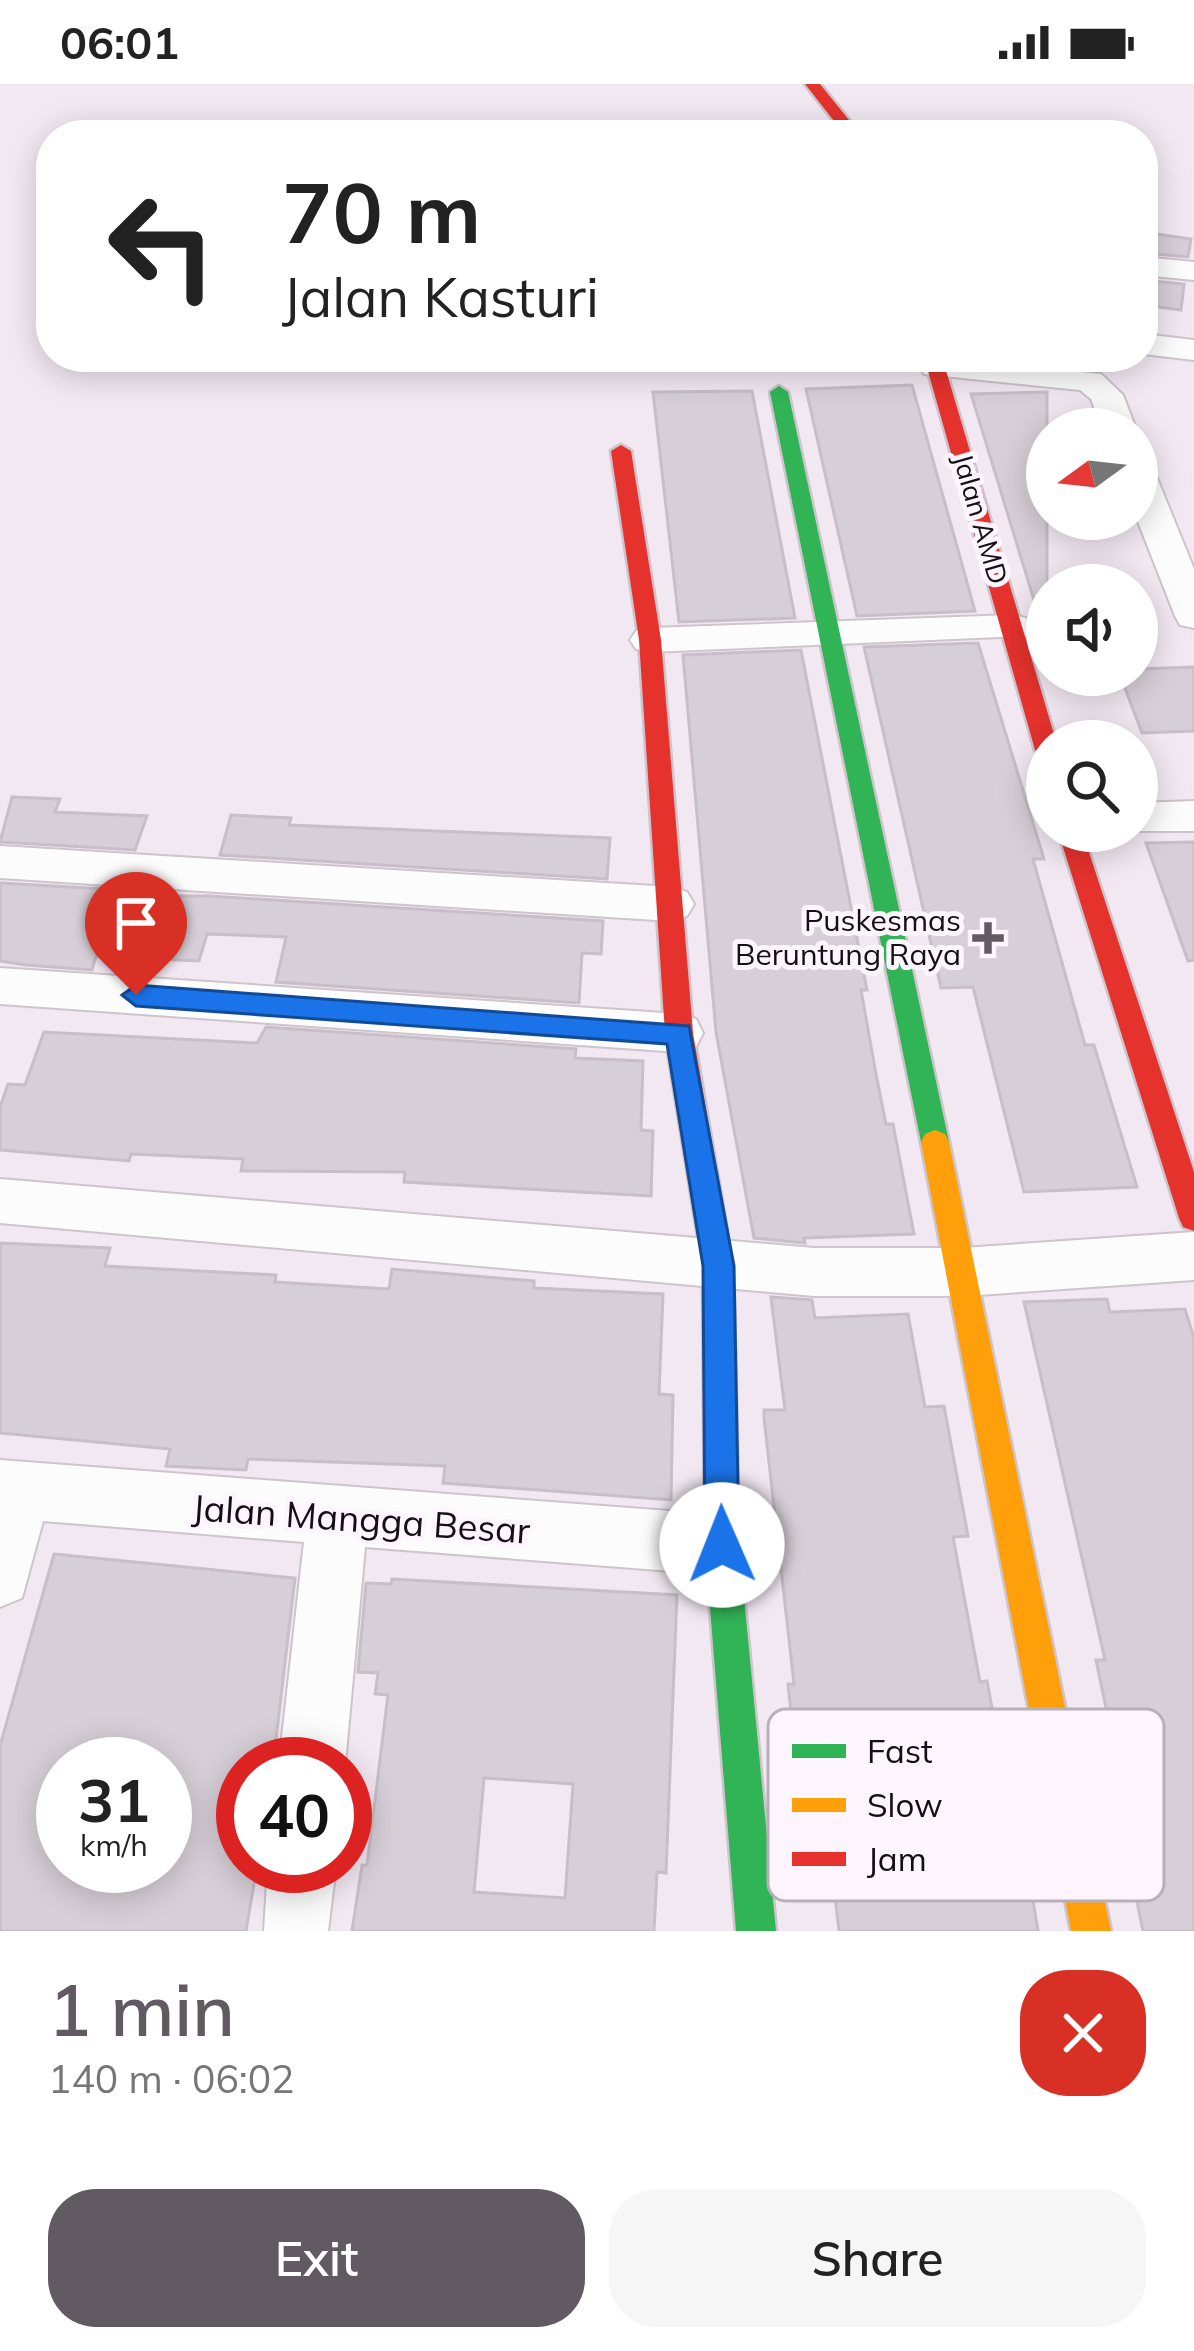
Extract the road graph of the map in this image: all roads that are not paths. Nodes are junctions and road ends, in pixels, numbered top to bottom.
1 (812, 84) edge
2 (841, 120) edge
3 (1158, 268) edge
4 (1194, 272) edge
5 (1158, 346) edge
6 (1194, 350) edge
7 (937, 372) edge
8 (1016, 372) edge
9 (779, 392) dead end
10 (1111, 408) edge
11 (622, 451) dead end
12 (1158, 526) edge
13 (1194, 616) edge
14 (1012, 627) junction
15 (825, 632) junction
16 (650, 640) junction
17 (1038, 720) edge
18 (1194, 816) edge
19 (1158, 817) edge
20 (1077, 852) edge
21 (0, 862) edge
22 (670, 904) junction
23 (0, 986) edge
24 (679, 1034) junction
25 (0, 1201) edge
26 (1194, 1218) edge
27 (1194, 1256) edge
28 (718, 1266) junction
29 (963, 1272) junction
30 (10, 1490) edge
31 (337, 1519) junction
32 (722, 1545) junction
33 (0, 1576) edge
34 (1048, 1709) edge
35 (315, 1737) edge
36 (1085, 1901) edge
37 (756, 1931) edge
38 (1091, 1931) edge

1 - 2 street
3 - 4 street
5 - 6 street
7 - 14 street, Jalan AMD
8 - 10 street
9 - 15 street
11 - 16 street
12 - 13 street
14 - 15 street
14 - 17 street, Jalan AMD
15 - 16 street
15 - 29 street
16 - 22 street
18 - 19 street
20 - 26 street
21 - 22 street
22 - 24 street
23 - 24 street
24 - 28 street
25 - 28 street
27 - 29 street
28 - 29 street
28 - 32 street
29 - 34 street
30 - 31 street, Jalan Mangga Besar
30 - 33 street
31 - 32 street, Jalan Mangga Besar
31 - 35 street
32 - 37 street
36 - 38 street

